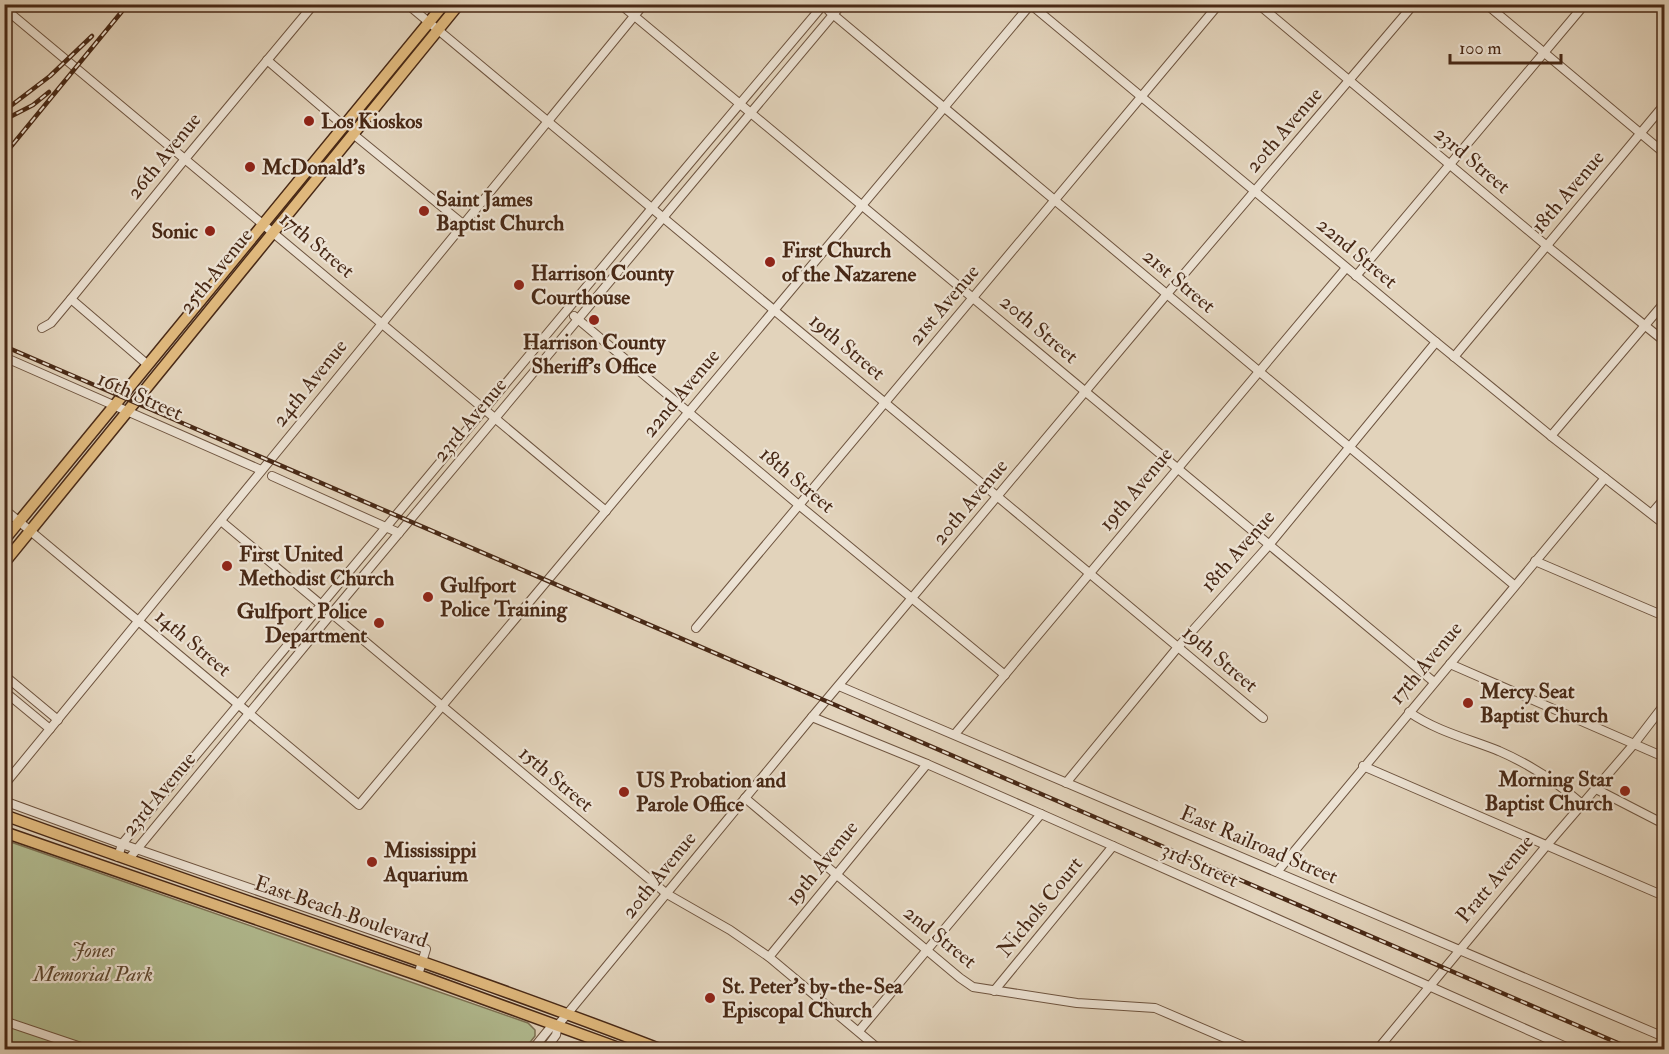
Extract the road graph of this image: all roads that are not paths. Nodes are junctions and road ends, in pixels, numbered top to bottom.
1 (314, 4) edge
2 (407, 4) edge
3 (444, 4) edge
4 (459, 4) edge
5 (620, 4) edge
6 (644, 4) edge
7 (842, 4) edge
8 (1219, 4) edge
9 (1258, 4) edge
10 (1414, 4) edge
11 (1486, 4) edge
12 (1586, 4) edge
13 (822, 5) edge
14 (1030, 5) edge
15 (4, 8) edge
16 (833, 14) junction
17 (634, 16) junction
18 (429, 22) junction
19 (438, 30) junction
20 (1544, 53) junction
21 (267, 60) junction
22 (1350, 81) junction
23 (1142, 97) junction
24 (740, 103) junction
25 (1665, 105) edge
26 (944, 107) junction
27 (751, 112) junction
28 (548, 121) junction
29 (344, 126) junction
30 (1641, 133) junction
31 (353, 134) junction
32 (1665, 153) edge
33 (185, 159) junction
34 (1451, 165) junction
35 (1255, 191) junction
36 (1055, 201) junction
37 (862, 206) junction
38 (652, 208) junction
39 (664, 218) junction
40 (264, 224) junction
41 (463, 224) junction
42 (273, 232) junction
43 (1547, 246) junction
44 (1346, 268) junction
45 (1356, 276) junction
46 (1167, 294) junction
47 (973, 298) junction
48 (71, 299) junction
49 (1665, 303) edge
50 (568, 310) junction
51 (774, 310) junction
52 (578, 319) junction
53 (382, 323) junction
54 (1646, 325) junction
55 (42, 328) dead end
56 (1665, 341) edge
57 (1436, 342) junction
58 (4, 357) edge
59 (1454, 357) junction
60 (148, 365) junction
61 (1259, 371) junction
62 (1085, 392) junction
63 (886, 403) junction
64 (115, 405) junction
65 (485, 409) junction
66 (128, 410) junction
67 (688, 412) junction
68 (495, 418) junction
69 (1551, 436) junction
70 (1349, 447) junction
71 (1177, 469) junction
72 (261, 470) junction
73 (272, 476) dead end
74 (1605, 478) junction
75 (998, 496) junction
76 (1665, 499) edge
77 (800, 506) junction
78 (4, 509) edge
79 (606, 511) junction
80 (1652, 513) junction
81 (221, 521) junction
82 (20, 522) junction
83 (1665, 524) edge
84 (386, 525) junction
85 (31, 531) junction
86 (399, 533) junction
87 (4, 540) edge
88 (1269, 545) junction
89 (1535, 561) junction
90 (4, 563) edge
91 (1090, 573) junction
92 (1514, 585) junction
93 (912, 599) junction
94 (321, 604) junction
95 (332, 613) junction
96 (1665, 616) edge
97 (139, 621) junction
98 (696, 628) dead end
99 (1178, 647) junction
100 (1450, 664) junction
101 (269, 666) junction
102 (4, 675) edge
103 (1005, 675) junction
104 (276, 681) junction
105 (1434, 682) junction
106 (839, 686) junction
107 (4, 691) edge
108 (238, 704) junction
109 (1665, 705) edge
110 (442, 706) junction
111 (1409, 712) junction
112 (250, 713) junction
113 (812, 717) junction
114 (1263, 718) dead end
115 (58, 720) junction
116 (50, 729) junction
117 (955, 734) junction
118 (1634, 744) junction
119 (1665, 757) edge
120 (927, 764) junction
121 (1364, 766) junction
122 (1066, 783) junction
123 (4, 785) edge
124 (1596, 789) junction
125 (745, 798) junction
126 (4, 801) edge
127 (1582, 804) junction
128 (359, 805) joint
129 (4, 810) edge
130 (1041, 814) junction
131 (4, 815) edge
132 (1665, 824) edge
133 (47, 831) junction
134 (4, 832) edge
135 (122, 844) junction
136 (1547, 845) junction
137 (1113, 846) junction
138 (137, 849) junction
139 (123, 859) junction
140 (1276, 872) junction
141 (836, 874) junction
142 (667, 894) junction
143 (1665, 897) edge
144 (1460, 949) junction
145 (928, 950) junction
146 (769, 957) junction
147 (423, 961) junction
148 (418, 975) junction
149 (1430, 986) junction
150 (994, 991) junction
151 (568, 1013) junction
152 (4, 1021) edge
153 (558, 1025) junction
154 (859, 1031) junction
155 (1665, 1038) edge
156 (90, 1050) edge
157 (532, 1050) edge
158 (545, 1050) edge
159 (624, 1050) edge
160 (663, 1050) edge
161 (880, 1050) edge
162 (1253, 1050) edge
163 (1377, 1050) edge
164 (1573, 1050) edge
165 (1656, 1050) edge

1 - 21 street, 26th Avenue
2 - 18 street, 19th Street
3 - 18 main road, 25th Avenue
4 - 19 main road, 25th Avenue
5 - 17 street, 20th Street
6 - 17 street, 24th Avenue
7 - 16 street, 23rd Avenue
8 - 23 street, 21st Avenue
9 - 22 street, 23rd Street
10 - 22 street, 20th Avenue
11 - 20 street
12 - 20 street
13 - 16 street, 21st Street
13 - 24 street, 23rd Avenue
14 - 23 street, 22nd Street
14 - 26 street, 22nd Avenue
15 - 33 street, 17th Street
16 - 26 street, 21st Street
16 - 27 street, 23rd Avenue
17 - 24 street, 20th Street
17 - 28 street, 24th Avenue
18 - 19 street, 19th Street
18 - 29 main road, 25th Avenue
19 - 28 street, 19th Street
19 - 31 main road, 25th Avenue
20 - 30 street
20 - 34 street
21 - 29 street
21 - 33 street, 26th Avenue
22 - 34 street, 23rd Street
22 - 35 street, 20th Avenue
23 - 35 street, 22nd Street
23 - 36 street, 21st Avenue
24 - 27 street, 20th Street
24 - 38 street, 23rd Avenue
25 - 30 street, 18th Avenue
26 - 36 street, 21st Street
26 - 37 street, 22nd Avenue
27 - 37 street, 20th Street
27 - 39 street, 23rd Avenue
28 - 38 street, 19th Street
28 - 41 street, 24th Avenue
29 - 40 main road, 25th Avenue
30 - 32 street
30 - 43 street, 18th Avenue
31 - 41 street
31 - 42 main road, 25th Avenue
33 - 40 street, 17th Street
33 - 48 street, 26th Avenue
34 - 43 street, 23rd Street
34 - 45 street
35 - 44 street, 22nd Street
35 - 46 street, 20th Avenue
36 - 46 street, 21st Street
36 - 47 street, 21st Avenue
37 - 47 street, 20th Street
37 - 51 street, 22nd Avenue
38 - 39 street, 19th Street
38 - 50 street, 23rd Avenue
39 - 51 street, 19th Street
39 - 52 street, 23rd Avenue
40 - 42 street, 17th Street
40 - 60 main road, 25th Avenue
41 - 53 street, 24th Avenue
42 - 53 street, 17th Street
42 - 66 main road, 25th Avenue
43 - 54 street, 23rd Street
43 - 59 street, 18th Avenue
44 - 45 street, 22nd Street
44 - 61 street, 19th Avenue
45 - 57 street, 22nd Street
46 - 61 street, 21st Street
46 - 62 street, 20th Avenue
47 - 62 street, 20th Street
47 - 63 street, 21st Avenue
48 - 55 street, 26th Avenue
48 - 60 street, 16th Street
49 - 54 street
50 - 52 street, 18th Street
50 - 65 street, 23rd Avenue
51 - 63 street, 19th Street
51 - 67 street, 22nd Avenue
52 - 67 street, 18th Street
52 - 68 street, 23rd Avenue
53 - 65 street, 17th Street
53 - 72 street, 24th Avenue
54 - 56 street, 23rd Street
54 - 69 street
57 - 59 street, 22nd Street
57 - 70 street, 18th Avenue
58 - 64 street, 16th Street
59 - 69 street, 22nd Street
60 - 64 main road, 25th Avenue
61 - 70 street, 21st Street
61 - 71 street, 19th Avenue
62 - 71 street, 20th Street
62 - 75 street, 20th Avenue
63 - 75 street, 19th Street
63 - 77 street, 21st Avenue
64 - 66 street, 16th Street
64 - 82 main road, 25th Avenue
65 - 68 street, 17th Street
65 - 84 street, 23rd Avenue
66 - 72 street, 16th Street
66 - 85 main road, 25th Avenue
67 - 77 street, 18th Street
67 - 79 street, 22nd Avenue
68 - 79 street, 17th Street
68 - 86 street, 23rd Avenue
69 - 74 street, 22nd Street
70 - 88 street, 18th Avenue
70 - 92 street, 21st Street
71 - 88 street, 20th Street
71 - 91 street, 19th Avenue
72 - 81 street, 24th Avenue
73 - 84 street
74 - 80 street, 22nd Street
74 - 89 street, 17th Avenue
75 - 91 street, 19th Street
75 - 93 street, 20th Avenue
76 - 80 street
77 - 93 street, 18th Street
77 - 98 street, 21st Avenue
78 - 82 street, 14th Street
79 - 110 street, 22nd Avenue
80 - 83 street, 22nd Street
81 - 94 street, 15th Street
81 - 97 street, 24th Avenue
82 - 85 street, 14th Street
82 - 87 main road, 25th Avenue
84 - 86 street
84 - 94 street, 23rd Avenue
85 - 90 main road, 25th Avenue
85 - 97 street, 14th Street
86 - 95 street, 23rd Avenue
88 - 99 street, 18th Avenue
88 - 105 street, 20th Street
89 - 92 street, 17th Avenue
89 - 96 street
91 - 99 street, 19th Street
91 - 103 street, 19th Avenue
92 - 100 street, 17th Avenue
93 - 103 street, 18th Street
93 - 106 street, 20th Avenue
94 - 95 street, 15th Street
94 - 101 street, 23rd Avenue
95 - 104 street, 23rd Avenue
95 - 110 street, 15th Street
97 - 108 street, 14th Street
97 - 115 street, 24th Avenue
99 - 114 street, 19th Street
99 - 122 street, 18th Avenue
100 - 105 street, 17th Avenue
100 - 118 street
101 - 104 street
101 - 108 street, 23rd Avenue
102 - 115 street
103 - 117 street, 19th Avenue
104 - 112 street, 23rd Avenue
105 - 111 street, 17th Avenue
106 - 113 street, 20th Avenue
106 - 117 street, East Railroad Street
107 - 116 street
108 - 112 street, 14th Street
108 - 135 street, 23rd Avenue
109 - 118 street, Pratt Avenue
110 - 128 street, 22nd Avenue
110 - 142 street, 15th Street
111 - 121 street, 17th Avenue
111 - 127 street
112 - 128 street, 14th Street
112 - 138 street, 23rd Avenue
113 - 120 street, 3rd Street
113 - 125 street, 20th Avenue
115 - 116 street, 24th Avenue
116 - 123 street, 24th Avenue
117 - 122 street, East Railroad Street
118 - 119 street
118 - 124 street, Pratt Avenue
120 - 130 street, 3rd Street
120 - 141 street, 19th Avenue
121 - 136 street
121 - 140 street, 17th Avenue
122 - 140 street, East Railroad Street
124 - 127 street, Pratt Avenue
124 - 132 street
125 - 141 street, 2nd Street
125 - 142 street, 20th Avenue
126 - 135 street
127 - 136 street, Pratt Avenue
129 - 133 main road
130 - 137 street, 3rd Street
130 - 145 street
131 - 133 main road, East Beach Boulevard
133 - 139 main road, East Beach Boulevard
134 - 148 main road, East Beach Boulevard
135 - 138 street
135 - 139 street, 23rd Avenue
136 - 143 street
136 - 144 street, Pratt Avenue
137 - 149 street, 3rd Street
137 - 150 street, Nichols Court
138 - 139 street, 23rd Avenue
138 - 147 street
139 - 147 main road, East Beach Boulevard
140 - 144 street, East Railroad Street
141 - 145 street, 2nd Street
141 - 146 street, 19th Avenue
142 - 146 street, 15th Street
142 - 151 street, 20th Avenue
144 - 149 street, Pratt Avenue
144 - 155 street, East Railroad Street
145 - 150 street, 2nd Street
145 - 154 street
146 - 154 street, 15th Street
147 - 148 street
147 - 151 main road, East Beach Boulevard
148 - 153 main road, East Beach Boulevard
149 - 163 street, Pratt Avenue
149 - 164 street, 3rd Street
150 - 162 street, 2nd Street
151 - 153 street, 20th Avenue
151 - 160 main road, East Beach Boulevard
152 - 156 street
153 - 157 street, 20th Avenue
153 - 158 street, 20th Avenue
153 - 159 main road, East Beach Boulevard
154 - 161 street, 15th Street
155 - 165 street

